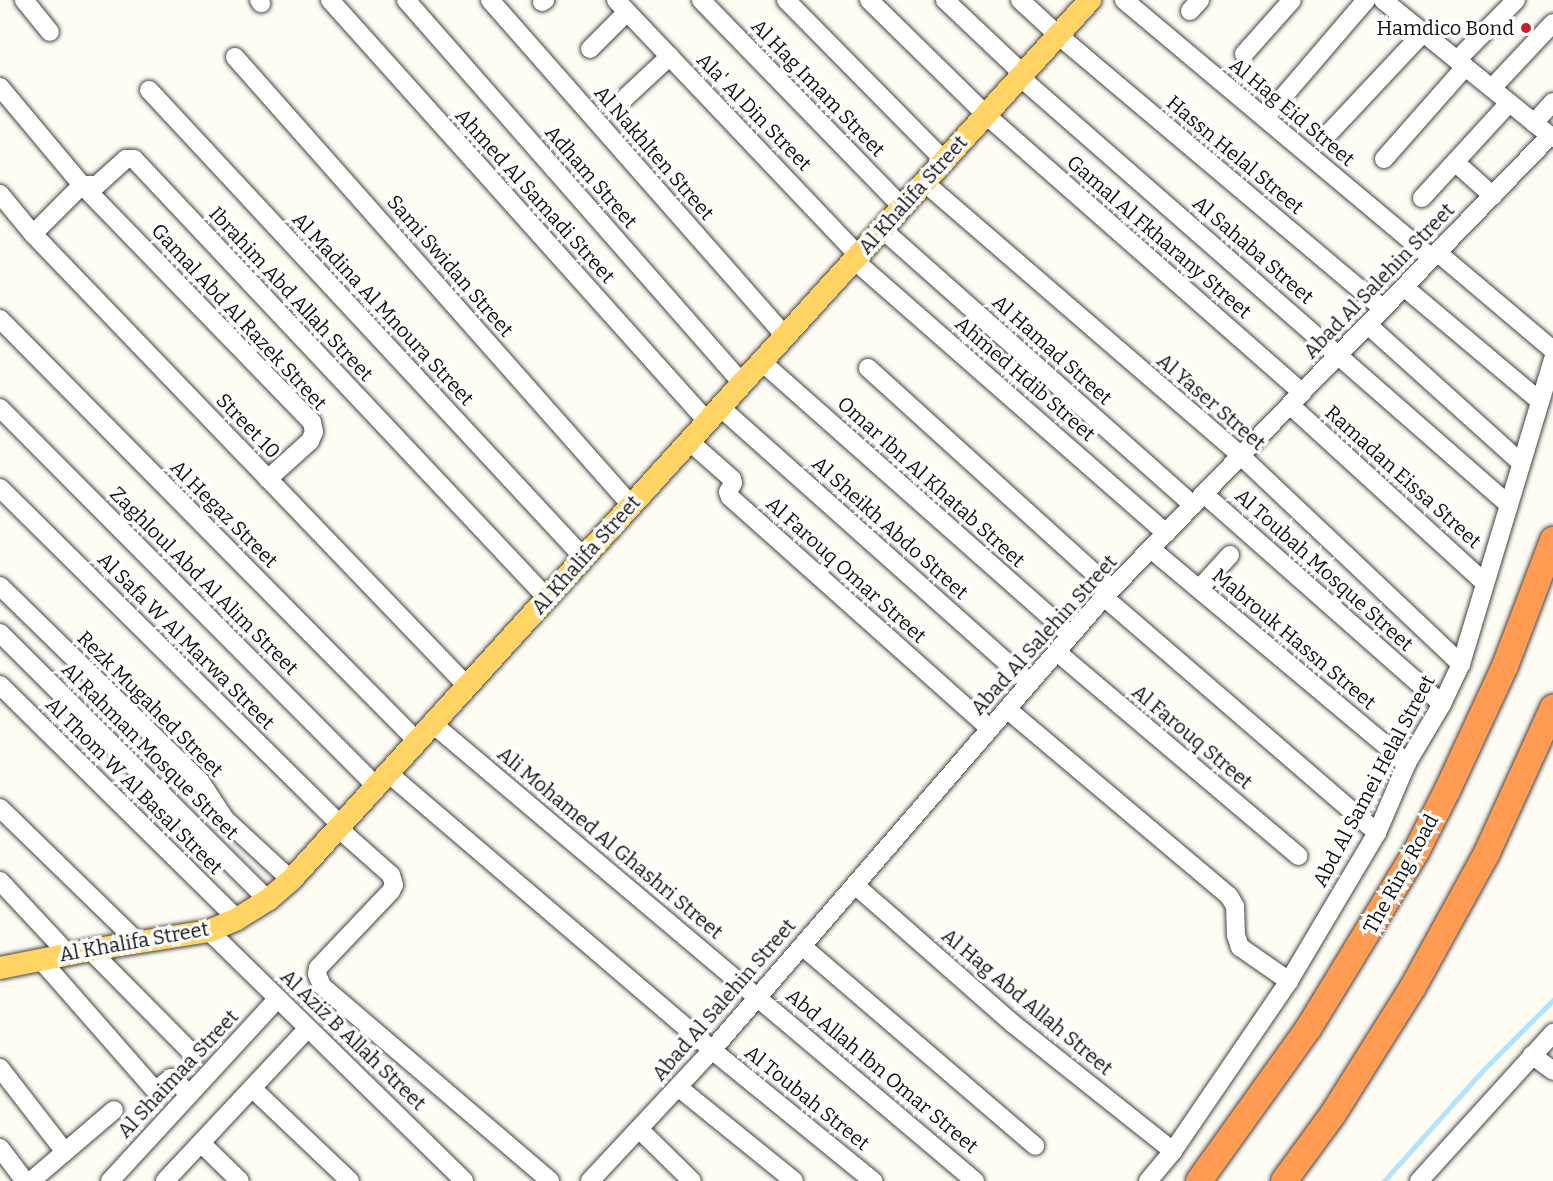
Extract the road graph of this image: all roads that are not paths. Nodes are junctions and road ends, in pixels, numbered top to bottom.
1 (24, 0) edge
2 (330, 0) edge
3 (406, 0) edge
4 (490, 0) edge
5 (701, 0) edge
6 (786, 0) edge
7 (869, 0) edge
8 (945, 0) edge
9 (1020, 0) edge
10 (1090, 0) edge
11 (1124, 0) edge
12 (1292, 0) edge
13 (1366, 0) edge
14 (1516, 0) edge
15 (1394, 3) edge
16 (622, 6) edge
17 (1553, 23) edge
18 (50, 32) dead end
19 (1423, 33) junction
20 (1058, 35) junction
21 (590, 49) dead end
22 (1244, 54) dead end
23 (670, 56) junction
24 (235, 57) dead end
25 (1461, 64) junction
26 (1021, 75) junction
27 (0, 87) edge
28 (1492, 88) junction
29 (149, 90) dead end
30 (626, 97) dead end
31 (1553, 102) edge
32 (1509, 103) junction
33 (986, 115) junction
34 (1265, 118) junction
35 (1534, 123) junction
36 (1330, 132) dead end
37 (1552, 137) edge
38 (1384, 159) dead end
39 (944, 160) junction
40 (1455, 162) junction
41 (924, 182) junction
42 (82, 185) junction
43 (0, 194) edge
44 (1493, 196) junction
45 (1422, 198) dead end
46 (902, 207) junction
47 (882, 229) junction
48 (33, 234) junction
49 (1435, 255) junction
50 (856, 257) junction
51 (1404, 287) junction
52 (1383, 309) junction
53 (0, 319) edge
54 (1368, 325) junction
55 (785, 336) junction
56 (1553, 350) edge
57 (1339, 355) junction
58 (1553, 359) edge
59 (762, 362) junction
60 (868, 368) dead end
61 (742, 383) junction
62 (1296, 399) junction
63 (1540, 401) junction
64 (0, 408) edge
65 (713, 414) junction
66 (689, 441) junction
67 (1241, 456) junction
68 (1521, 463) junction
69 (268, 479) junction
70 (0, 488) edge
71 (1199, 499) junction
72 (631, 505) junction
73 (1509, 505) junction
74 (1166, 533) junction
75 (1553, 540) edge
76 (1151, 549) junction
77 (1230, 555) dead end
78 (584, 558) junction
79 (1485, 583) junction
80 (0, 586) edge
81 (1199, 589) junction
82 (1108, 593) junction
83 (547, 598) junction
84 (0, 633) edge
85 (1071, 636) junction
86 (1057, 652) junction
87 (1461, 664) junction
88 (1030, 683) junction
89 (0, 685) edge
90 (467, 686) junction
91 (1442, 704) junction
92 (1553, 708) edge
93 (1007, 709) junction
94 (433, 724) junction
95 (990, 729) junction
96 (417, 741) junction
97 (1407, 763) junction
98 (382, 780) junction
99 (0, 808) edge
100 (339, 827) junction
101 (1377, 833) junction
102 (1298, 856) dead end
103 (291, 880) junction
104 (0, 881) edge
105 (855, 885) junction
106 (268, 900) junction
107 (237, 920) junction
108 (209, 931) junction
109 (138, 942) junction
110 (802, 946) junction
111 (90, 950) junction
112 (68, 954) junction
113 (41, 960) junction
114 (0, 968) edge
115 (1289, 981) junction
116 (759, 996) junction
117 (279, 999) junction
118 (308, 1028) junction
119 (1553, 1033) edge
120 (712, 1050) junction
121 (194, 1055) dead end
122 (1532, 1056) junction
123 (0, 1068) edge
124 (1553, 1071) edge
125 (678, 1087) junction
126 (252, 1088) junction
127 (190, 1094) junction
128 (114, 1110) dead end
129 (639, 1129) junction
130 (201, 1143) junction
131 (1035, 1146) dead end
132 (0, 1148) edge
133 (1173, 1151) junction
134 (65, 1152) junction
135 (25, 1181) edge
136 (31, 1181) edge
137 (110, 1181) edge
138 (165, 1181) edge
139 (240, 1181) edge
140 (350, 1181) edge
141 (464, 1181) edge
142 (550, 1181) edge
143 (590, 1181) edge
144 (692, 1181) edge
145 (794, 1181) edge
146 (873, 1181) edge
147 (975, 1181) edge
148 (1148, 1181) edge
149 (1200, 1181) edge
150 (1284, 1181) edge
151 (1419, 1181) edge

1 - 18 street
2 - 65 street, Ahmed Al Samadi Street
3 - 61 street, Adham Street
4 - 55 street, Al Nakhlten Street
5 - 46 street, Al Hag Imam Street
6 - 39 street
7 - 33 street, Gamal Al Fkharany Street
8 - 26 street, Al Sahaba Street
9 - 20 street, Hassn Helal Street
10 - 20 main road, Al Khalifa Street
11 - 34 street, Al Hag Eid Street
12 - 22 street
13 - 34 street
14 - 25 street
15 - 19 street
16 - 21 street
16 - 23 street, Ala' Al Din Street
17 - 28 street
19 - 25 street
19 - 36 street
20 - 26 main road, Al Khalifa Street
20 - 52 street, Hassn Helal Street
23 - 30 street
23 - 50 street, Ala' Al Din Street
24 - 72 street, Sami Swidan Street
25 - 28 street
25 - 38 street
26 - 33 main road, Al Khalifa Street
26 - 57 street, Al Sahaba Street
27 - 42 street
28 - 32 street
29 - 78 street, Al Madina Al Mnoura Street
31 - 35 street
32 - 35 street
32 - 40 street
33 - 39 main road, Al Khalifa Street
33 - 62 street, Gamal Al Fkharany Street
34 - 49 street, Al Hag Eid Street
35 - 37 street
37 - 44 street, Abad Al Salehin Street
39 - 41 main road, Al Khalifa Street
40 - 44 street
40 - 45 street
41 - 46 main road, Al Khalifa Street
41 - 67 street, Al Yaser Street
42 - 48 street
42 - 69 street, Gamal Abd Al Razek Street
42 - 83 street, Ibrahim Abd Allah Street
43 - 48 street, Street 10
44 - 49 street, Abad Al Salehin Street
46 - 47 main road, Al Khalifa Street
47 - 50 main road, Al Khalifa Street
47 - 71 street, Al Hamad Street
48 - 69 street, Street 10
49 - 51 street, Abad Al Salehin Street
49 - 56 street, Al Hag Eid Street
50 - 55 main road, Al Khalifa Street
50 - 74 street, Ahmed Hdib Street
51 - 52 street, Abad Al Salehin Street
51 - 63 street
52 - 54 street, Abad Al Salehin Street
53 - 96 street, Al Hegaz Street
54 - 57 street, Abad Al Salehin Street
54 - 68 street
55 - 59 main road, Al Khalifa Street
57 - 62 street, Abad Al Salehin Street
57 - 73 street, Al Sahaba Street
58 - 63 street, Abd Al Samei Helal Street
59 - 61 main road, Al Khalifa Street
59 - 85 street, Omar Ibn Al Khatab Street
60 - 82 street
61 - 65 main road, Al Khalifa Street
62 - 67 street, Abad Al Salehin Street
62 - 79 street, Ramadan Eissa Street
63 - 68 street, Abd Al Samei Helal Street
64 - 98 street, Zaghloul Abd Al Alim Street
65 - 66 main road, Al Khalifa Street
65 - 88 street, Al Sheikh Abdo Street
66 - 72 main road, Al Khalifa Street
66 - 95 street, Al Farouq Omar Street
67 - 71 street, Abad Al Salehin Street
67 - 87 street, Al Yaser Street
68 - 73 street, Abd Al Samei Helal Street
69 - 90 street, Street 10
70 - 100 street, Al Safa W Al Marwa Street
71 - 74 street, Abad Al Salehin Street
71 - 91 street, Al Toubah Mosque Street
72 - 78 main road, Al Khalifa Street
73 - 79 street, Abd Al Samei Helal Street
74 - 76 street, Abad Al Salehin Street
75 - 149 highway, The Ring Road
76 - 81 street, Mabrouk Hassn Street
76 - 82 street, Abad Al Salehin Street
77 - 81 street
78 - 83 main road, Al Khalifa Street
79 - 87 street, Abd Al Samei Helal Street
80 - 103 street, Rezk Mugahed Street
81 - 97 street, Mabrouk Hassn Street
82 - 85 street, Abad Al Salehin Street
82 - 101 street
83 - 90 main road, Al Khalifa Street
84 - 106 street, Al Rahman Mosque Street
85 - 86 street, Abad Al Salehin Street
86 - 88 street, Abad Al Salehin Street
86 - 102 street, Al Farouq Street
87 - 91 street, Abd Al Samei Helal Street
88 - 93 street, Abad Al Salehin Street
89 - 107 street, Al Thom W Al Basal Street
90 - 94 main road, Al Khalifa Street
91 - 97 street, Abd Al Samei Helal Street
92 - 150 highway
93 - 95 street, Abad Al Salehin Street
93 - 115 street
94 - 96 main road, Al Khalifa Street
94 - 116 street, Ali Mohamed Al Ghashri Street
95 - 105 street, Abad Al Salehin Street
96 - 98 main road, Al Khalifa Street
97 - 101 street, Abd Al Samei Helal Street
98 - 100 main road, Al Khalifa Street
98 - 120 street, Zaghloul Abd Al Alim Street
99 - 109 street
100 - 103 main road, Al Khalifa Street
100 - 142 street, Al Safa W Al Marwa Street
101 - 115 street, Abd Al Samei Helal Street
103 - 106 main road, Al Khalifa Street
104 - 112 street
105 - 110 street, Abad Al Salehin Street
105 - 133 street, Al Hag Abd Allah Street
106 - 107 main road, Al Khalifa Street
107 - 108 main road, Al Khalifa Street
108 - 109 main road, Al Khalifa Street
108 - 117 street, Al Aziz B Allah Street
109 - 111 main road, Al Khalifa Street
110 - 116 street, Abad Al Salehin Street
110 - 131 street
111 - 112 main road, Al Khalifa Street
111 - 121 street
112 - 113 main road, Al Khalifa Street
113 - 114 main road, Al Khalifa Street
113 - 127 street
115 - 133 street, Abd Al Samei Helal Street
116 - 120 street, Abad Al Salehin Street
116 - 147 street, Abd Allah Ibn Omar Street
117 - 118 street, Al Aziz B Allah Street
117 - 127 street, Al Shaimaa Street
118 - 126 street
118 - 141 street, Al Aziz B Allah Street
119 - 122 street
120 - 125 street, Abad Al Salehin Street
120 - 146 street, Al Toubah Street
122 - 124 street
122 - 151 street
123 - 134 street
125 - 129 street, Abad Al Salehin Street
125 - 145 street
126 - 130 street
126 - 140 street
127 - 137 street, Al Shaimaa Street
128 - 134 street
129 - 143 street, Abad Al Salehin Street
129 - 144 street
130 - 138 street
130 - 139 street
132 - 135 street
133 - 148 street, Abd Al Samei Helal Street
134 - 136 street

